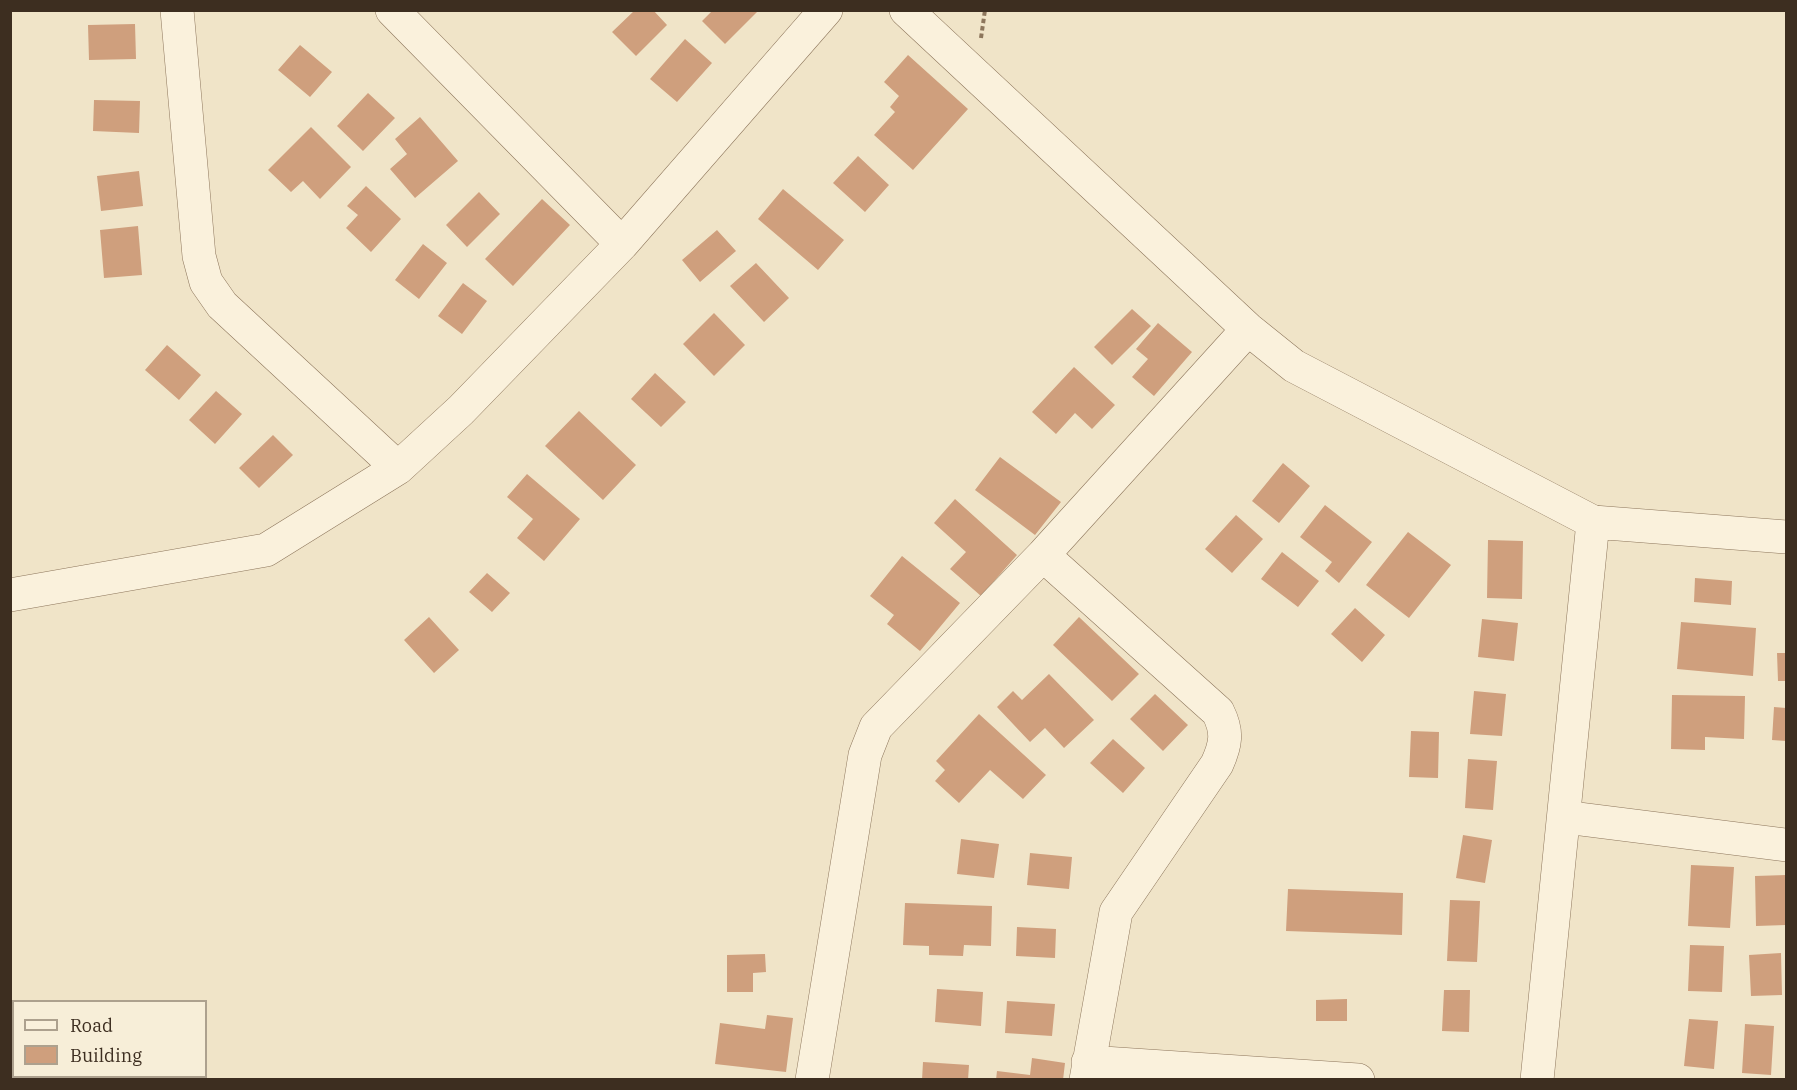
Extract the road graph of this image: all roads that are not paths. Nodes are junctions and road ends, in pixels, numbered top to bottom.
1 (177, 10) edge
2 (392, 10) edge
3 (826, 10) edge
4 (906, 10) edge
5 (622, 244) junction
6 (1248, 330) junction
7 (398, 468) junction
8 (1593, 522) junction
9 (1786, 537) edge
10 (1043, 555) junction
11 (10, 595) edge
12 (1564, 817) junction
13 (1786, 845) edge
14 (1087, 1071) edge
15 (812, 1080) edge
16 (1358, 1080) edge
17 (1537, 1080) edge

1 - 7 street
2 - 5 street
3 - 5 street
4 - 6 street
5 - 7 street
6 - 8 street
6 - 10 street
7 - 11 street
8 - 9 street
8 - 12 street
10 - 14 street
10 - 15 street
12 - 13 street
12 - 17 street
14 - 16 street

